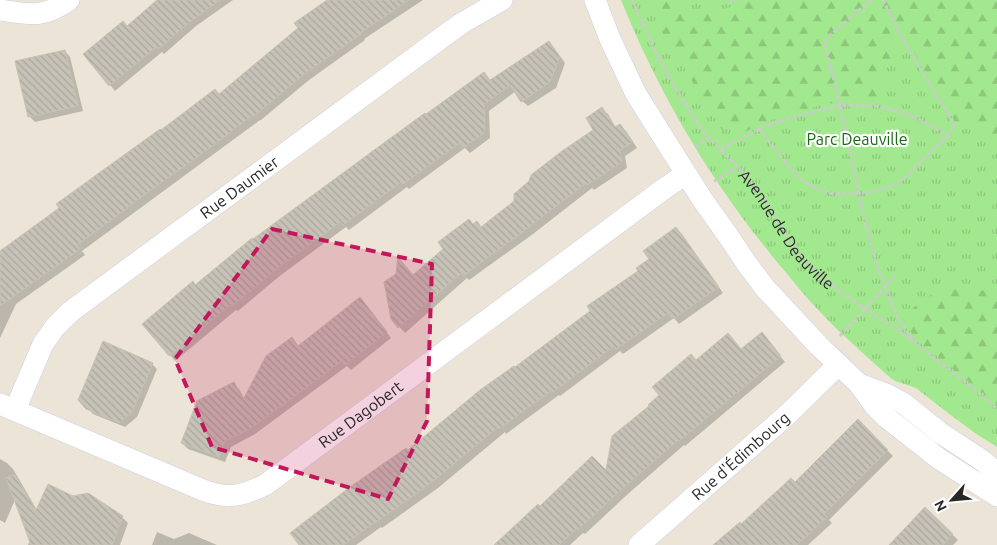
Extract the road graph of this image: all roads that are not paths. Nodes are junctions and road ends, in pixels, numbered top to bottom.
1 (68, 0) edge
2 (502, 0) edge
3 (594, 0) edge
4 (0, 10) edge
5 (686, 174) junction
6 (838, 365) junction
7 (859, 384) junction
8 (7, 407) edge
9 (997, 473) edge
10 (997, 496) edge
11 (639, 545) edge

1 - 4 street
2 - 8 street, Rue Daumier
3 - 5 street
5 - 6 street
5 - 8 street, Rue Dagobert
6 - 7 street
6 - 11 street, Rue d'Édimbourg
7 - 9 street
7 - 10 street

